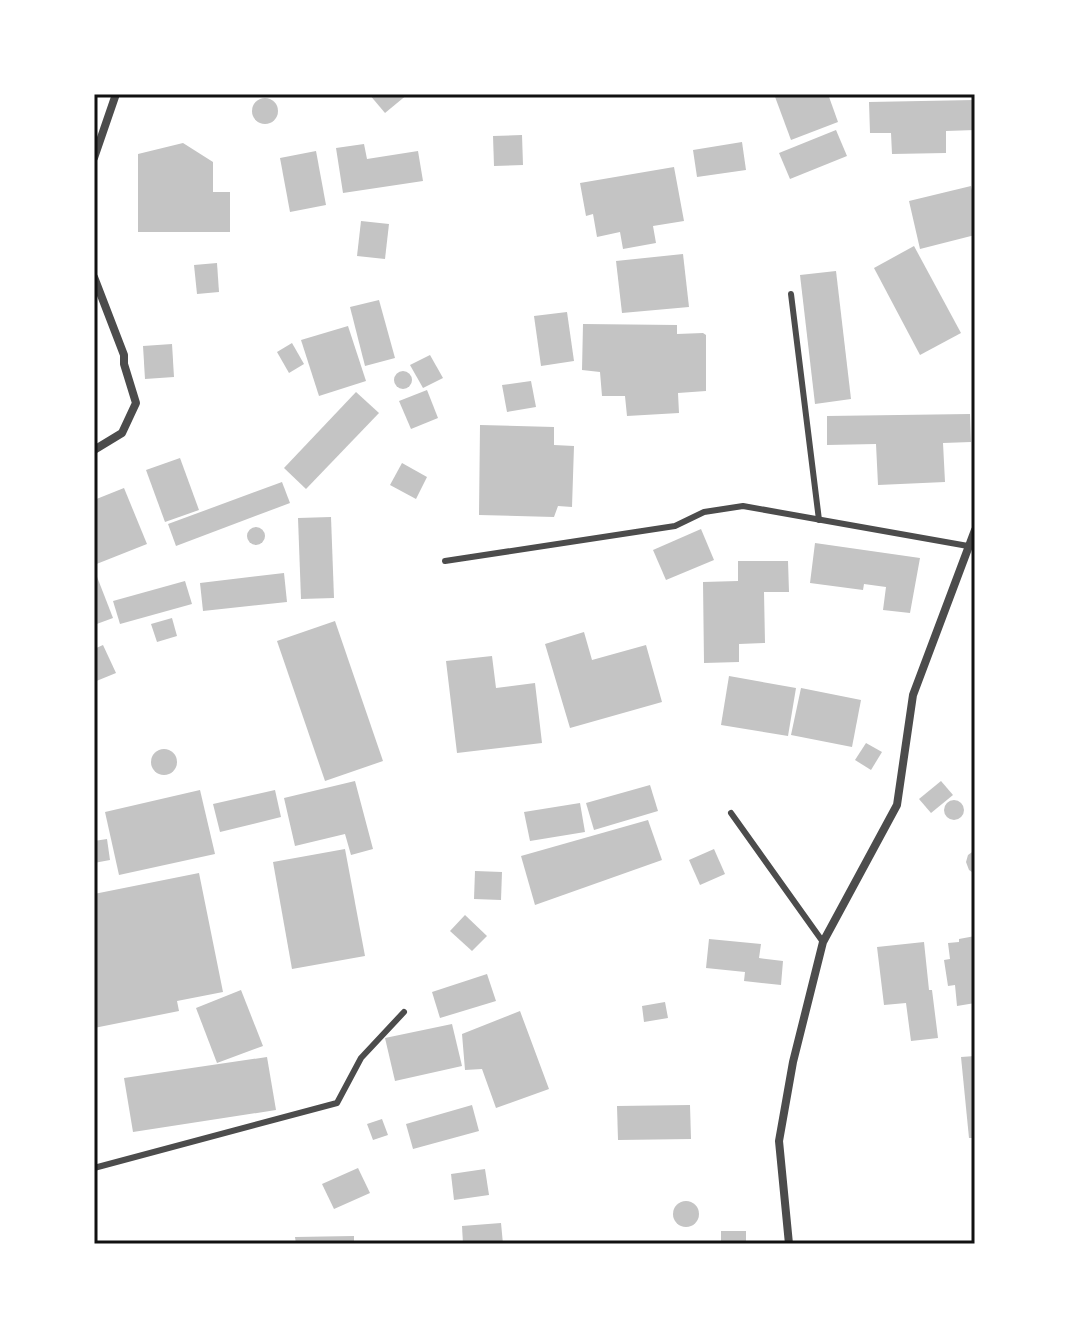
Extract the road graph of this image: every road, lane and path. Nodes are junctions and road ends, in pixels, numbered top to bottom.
1 (116, 94) edge
2 (94, 158) edge
3 (94, 277) edge
4 (791, 294) dead end
5 (94, 450) edge
6 (819, 520) junction
7 (975, 530) edge
8 (968, 546) junction
9 (445, 561) dead end
10 (731, 813) dead end
11 (823, 942) junction
12 (404, 1012) dead end
13 (94, 1168) edge
14 (789, 1244) edge

1 - 2 street
3 - 5 street
4 - 6 lane
6 - 8 lane
6 - 9 lane
7 - 8 street
8 - 11 street
10 - 11 lane
11 - 14 street
12 - 13 lane

